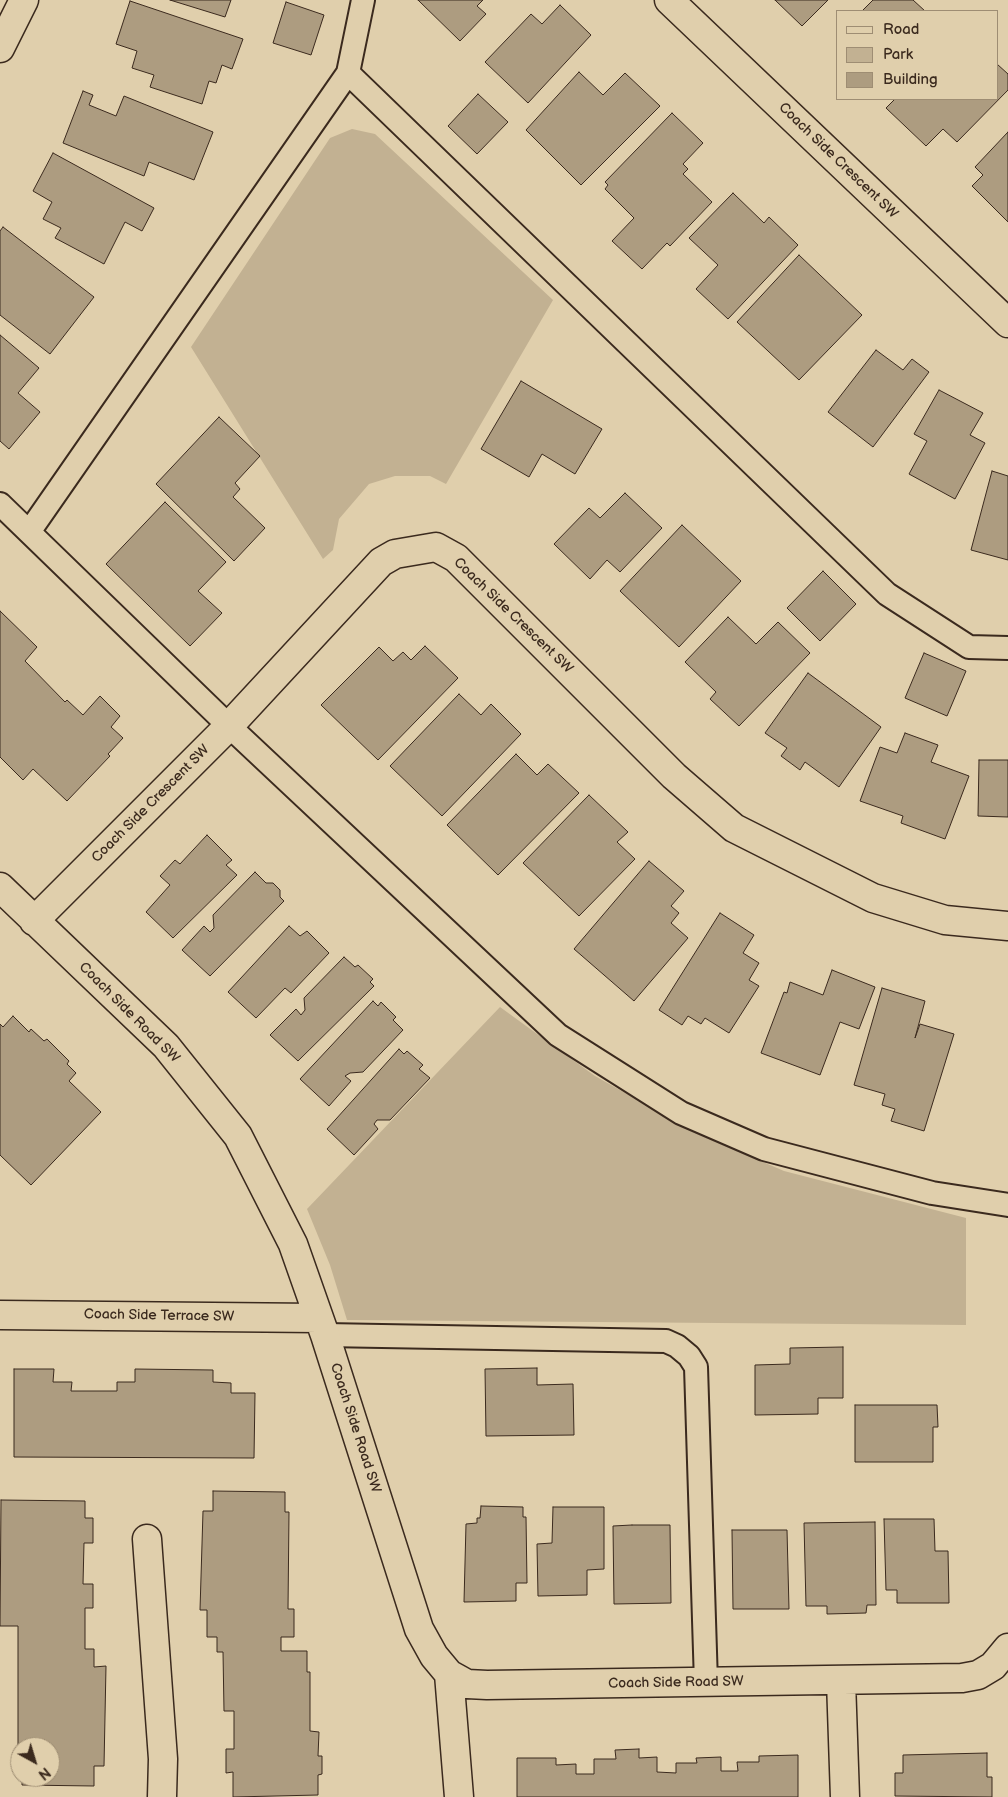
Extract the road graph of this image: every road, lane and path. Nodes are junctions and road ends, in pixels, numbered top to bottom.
1 (24, 0) edge
2 (363, 0) edge
3 (669, 0) edge
4 (0, 48) edge
5 (348, 74) junction
6 (1008, 323) edge
7 (0, 504) edge
8 (29, 532) junction
9 (1008, 648) edge
10 (229, 726) junction
11 (0, 887) edge
12 (34, 921) junction
13 (1008, 926) edge
14 (1008, 1205) edge
15 (0, 1315) edge
16 (322, 1326) junction
17 (147, 1539) dead end
18 (1008, 1648) edge
19 (448, 1674) junction
20 (841, 1681) junction
21 (706, 1683) junction
22 (162, 1797) edge
23 (459, 1797) edge
24 (845, 1797) edge

1 - 4 street
2 - 5 lane
3 - 6 street, Coach Side Crescent SW
5 - 8 lane
5 - 9 lane
7 - 8 lane
8 - 10 lane
10 - 12 street, Coach Side Crescent SW
10 - 13 street, Coach Side Crescent SW
10 - 14 lane
11 - 12 street, Coach Side Road SW
12 - 16 street, Coach Side Road SW
15 - 16 street, Coach Side Terrace SW
16 - 19 street, Coach Side Road SW
16 - 21 lane
17 - 22 street
18 - 20 street, Coach Side Road SW
19 - 21 street, Coach Side Road SW
19 - 23 street
20 - 21 street, Coach Side Road SW
20 - 24 street

